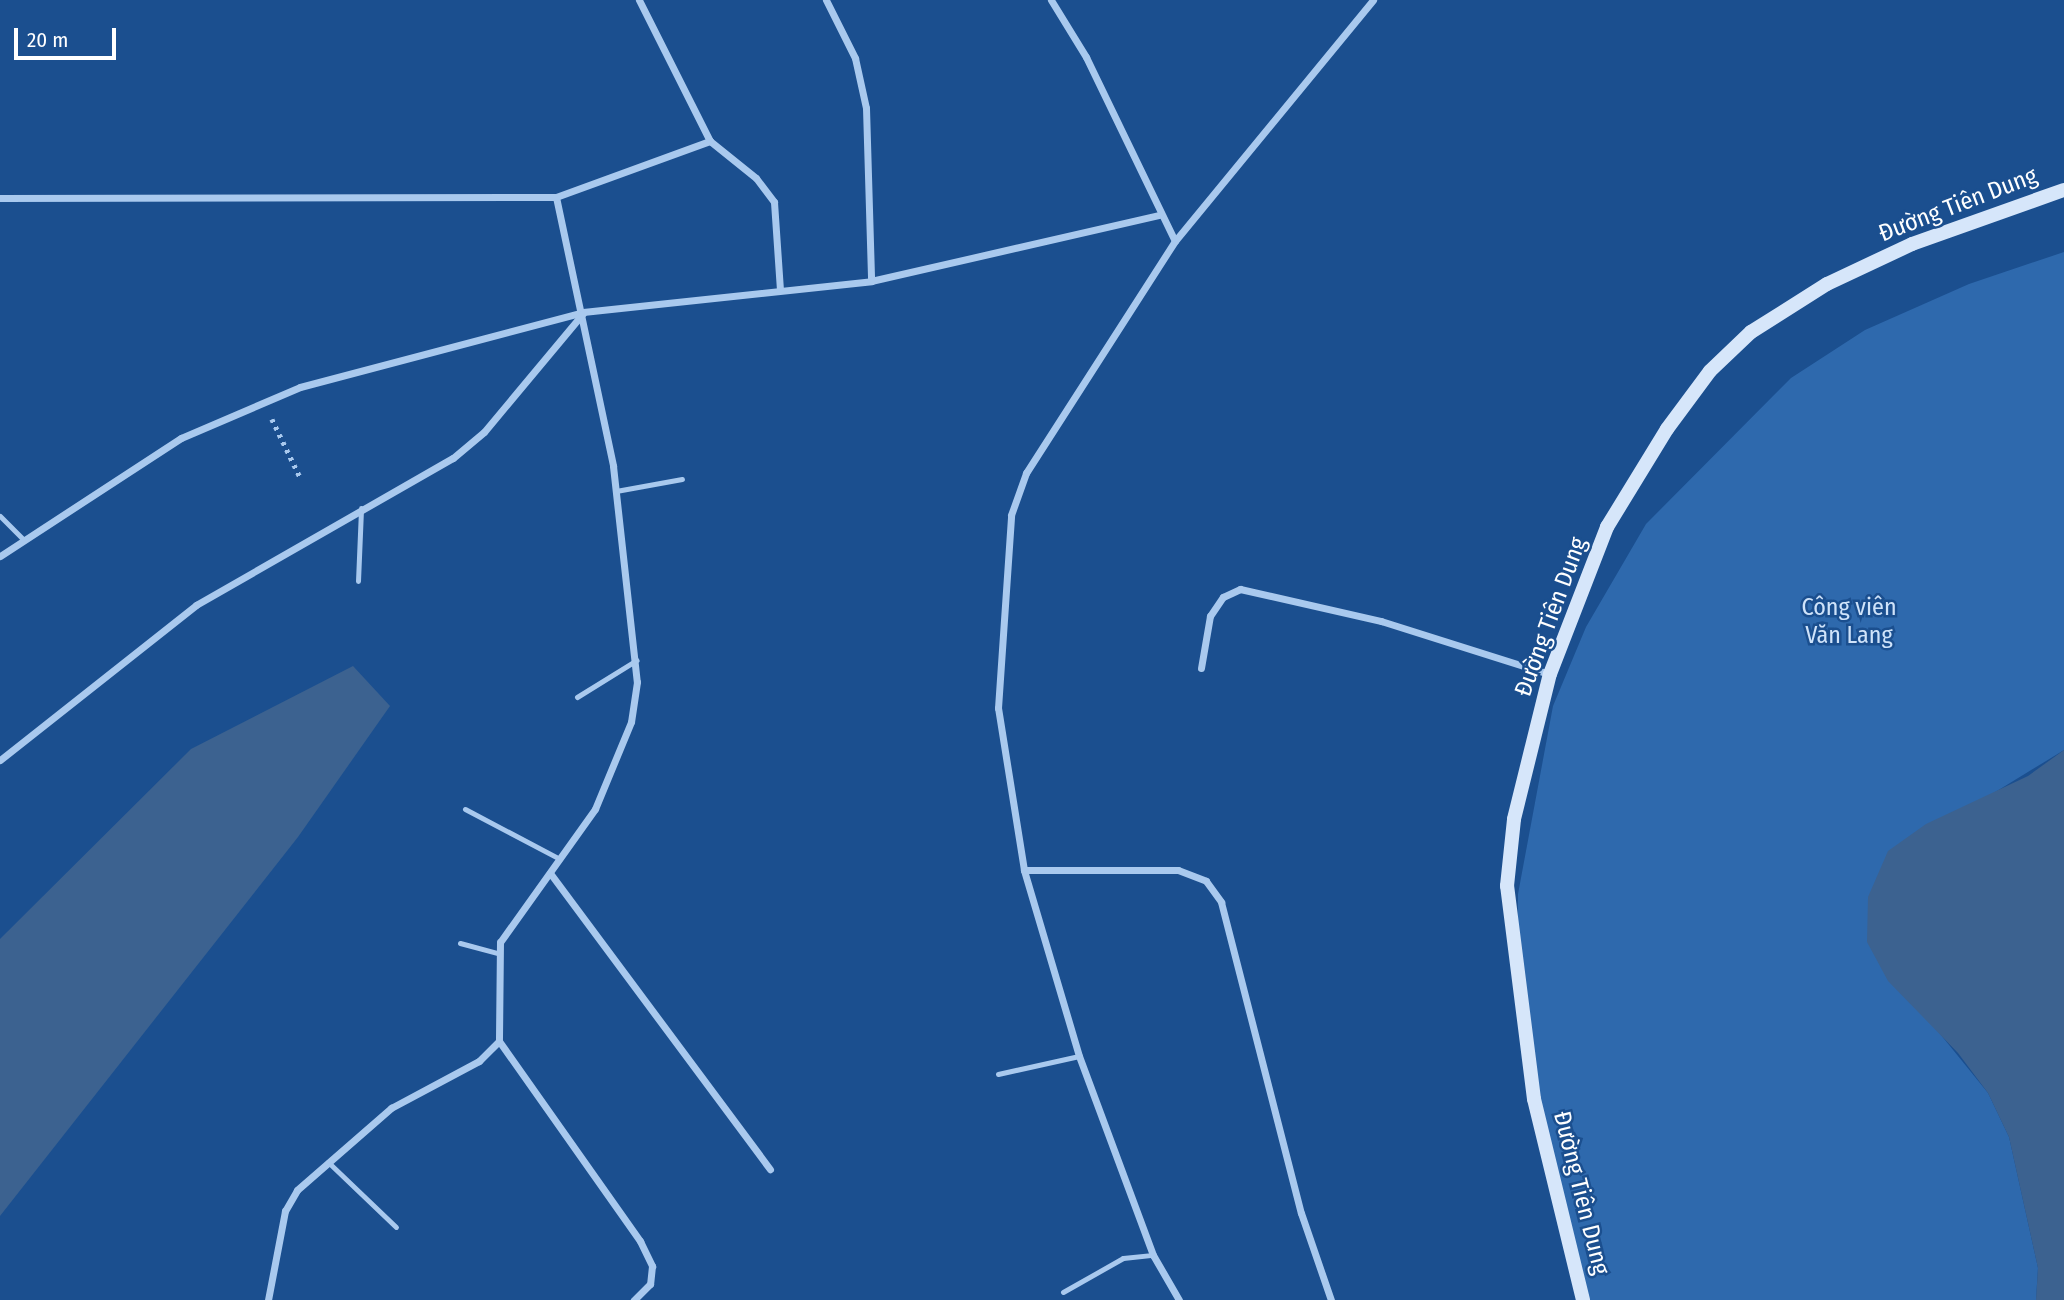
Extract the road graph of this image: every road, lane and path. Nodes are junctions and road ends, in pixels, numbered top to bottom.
1 (639, 0) edge
2 (826, 0) edge
3 (1051, 0) edge
4 (1373, 0) edge
5 (710, 141) junction
6 (2064, 190) edge
7 (556, 197) junction
8 (0, 198) edge
9 (1160, 215) junction
10 (1175, 241) junction
11 (871, 281) junction
12 (780, 290) junction
13 (583, 312) junction
14 (264, 403) junction
15 (301, 479) dead end
16 (682, 479) dead end
17 (616, 491) junction
18 (361, 508) junction
19 (0, 516) edge
20 (22, 538) junction
21 (0, 556) edge
22 (358, 581) dead end
23 (637, 660) junction
24 (1201, 668) dead end
25 (1550, 674) junction
26 (577, 697) dead end
27 (0, 760) edge
28 (465, 809) dead end
29 (560, 859) junction
30 (1024, 870) junction
31 (550, 873) junction
32 (460, 943) dead end
33 (497, 953) junction
34 (499, 1041) junction
35 (1079, 1056) junction
36 (998, 1074) dead end
37 (328, 1162) junction
38 (770, 1169) dead end
39 (396, 1227) dead end
40 (1153, 1255) junction
41 (1063, 1292) dead end
42 (268, 1300) edge
43 (634, 1300) edge
44 (1179, 1300) edge
45 (1331, 1300) edge
46 (1583, 1300) edge

1 - 5 street
2 - 11 street
3 - 9 street
4 - 10 street
5 - 7 street
5 - 12 street
6 - 25 street, Đường Tiên Dung
7 - 8 street
7 - 13 street
9 - 10 street
9 - 11 street
10 - 30 street
11 - 12 street
12 - 13 street
13 - 14 street
13 - 17 street
13 - 18 street
14 - 15 path
14 - 20 street
16 - 17 lane
17 - 23 street
18 - 22 lane
18 - 27 street
19 - 20 lane
20 - 21 street
23 - 26 lane
23 - 29 street
24 - 25 street
25 - 46 street, Đường Tiên Dung
28 - 29 lane
29 - 31 street
30 - 35 street
30 - 45 street
31 - 33 street
31 - 38 street
32 - 33 lane
33 - 34 street
34 - 37 street
34 - 43 street
35 - 36 lane
35 - 40 street
37 - 39 lane
37 - 42 street
40 - 41 lane
40 - 44 street

